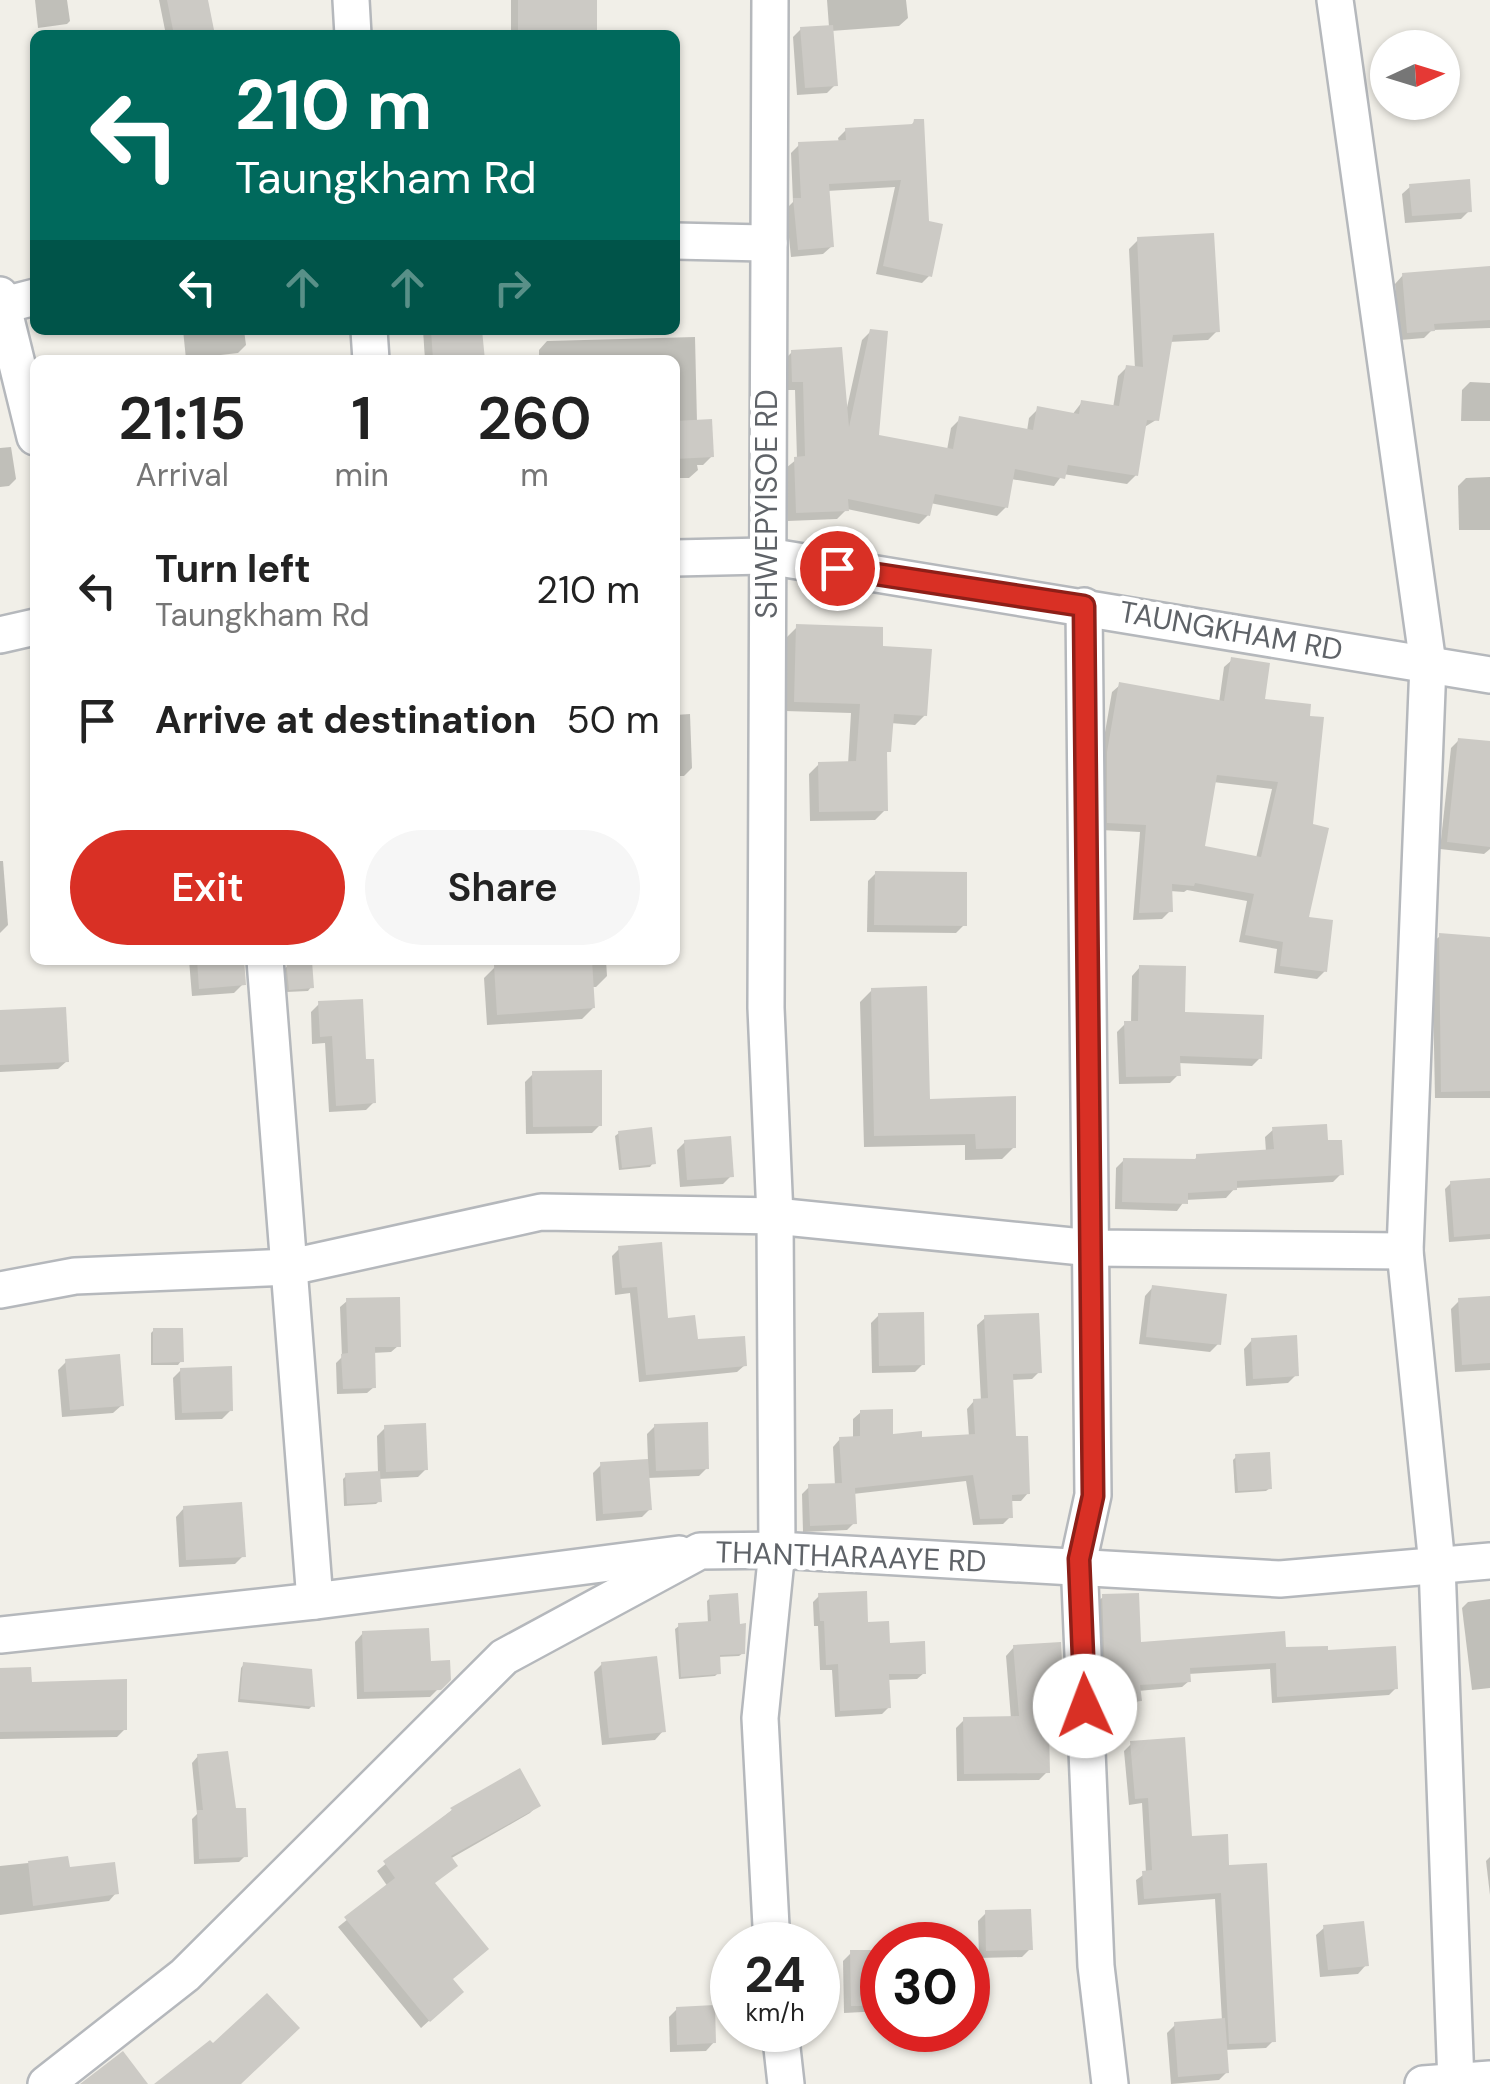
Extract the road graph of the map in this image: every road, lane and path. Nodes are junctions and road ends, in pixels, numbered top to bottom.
1 (351, 0) edge
2 (770, 0) edge
3 (1335, 0) edge
4 (352, 30) edge
5 (680, 241) edge
6 (768, 243) junction
7 (9, 301) edge
8 (30, 411) edge
9 (767, 556) junction
10 (680, 558) edge
11 (1084, 606) junction
12 (30, 628) edge
13 (0, 635) edge
14 (1428, 664) junction
15 (1490, 676) edge
16 (265, 965) edge
17 (775, 1216) junction
18 (1092, 1248) junction
19 (1405, 1250) junction
20 (291, 1266) junction
21 (0, 1290) edge
22 (777, 1550) junction
23 (700, 1551) junction
24 (1490, 1561) edge
25 (1436, 1565) junction
26 (1080, 1567) junction
27 (315, 1600) junction
28 (0, 1635) edge
29 (771, 1922) edge
30 (782, 2052) edge
31 (1456, 2082) edge
32 (46, 2084) edge
33 (786, 2084) edge
34 (1110, 2084) edge

1 - 4 street
2 - 6 street, SHWEPYISOE RD
3 - 14 street
5 - 6 street
6 - 9 street, SHWEPYISOE RD
7 - 8 street
9 - 10 street, TAUNGKHAM RD
9 - 11 street, TAUNGKHAM RD
9 - 17 street, SHWEPYISOE RD
11 - 14 street, TAUNGKHAM RD
11 - 18 street
12 - 13 street
14 - 15 street, TAUNGKHAM RD
14 - 19 street
16 - 20 street
17 - 18 street
17 - 20 street
17 - 22 street, SHWEPYISOE RD
18 - 19 street
18 - 26 street
19 - 25 street
20 - 21 street
20 - 27 street
22 - 23 street, THANTHARAAYE RD
22 - 26 street, THANTHARAAYE RD
22 - 29 street, SHWEPYISOE RD
23 - 27 street
23 - 32 street, THANTHARAAYE RD
24 - 25 street, THANTHARAAYE RD
25 - 26 street, THANTHARAAYE RD
25 - 31 street
26 - 34 street
27 - 28 street
30 - 33 street

